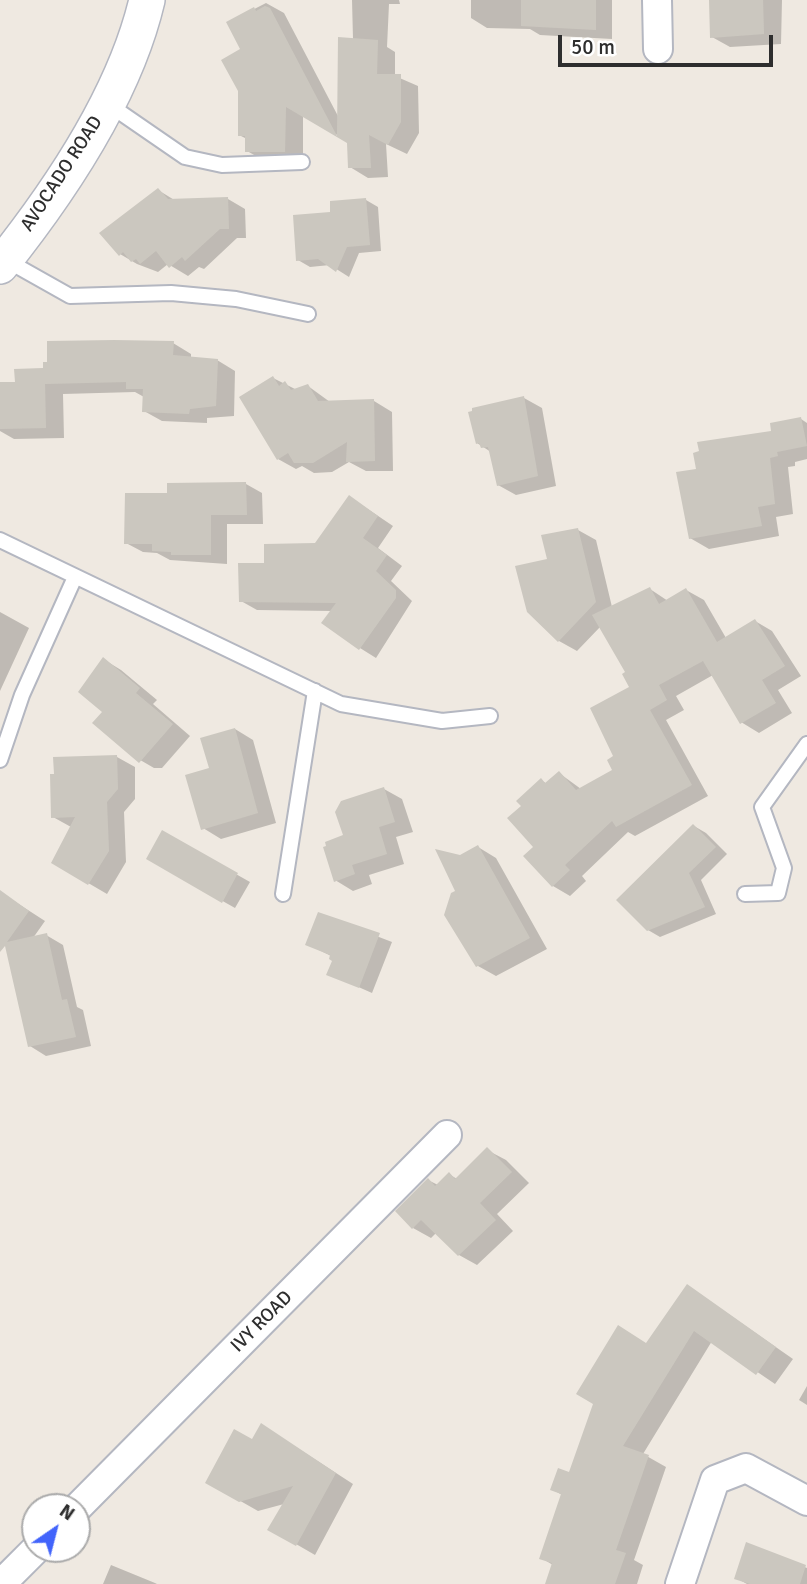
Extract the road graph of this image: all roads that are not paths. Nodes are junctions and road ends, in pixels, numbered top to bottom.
1 (147, 0) edge
2 (657, 0) edge
3 (658, 48) dead end
4 (107, 103) junction
5 (302, 162) dead end
6 (3, 262) edge
7 (309, 314) dead end
8 (0, 540) edge
9 (75, 577) junction
10 (315, 691) junction
11 (490, 716) dead end
12 (807, 744) edge
13 (0, 760) edge
14 (284, 894) dead end
15 (745, 894) dead end
16 (447, 1135) dead end
17 (91, 1494) edge
18 (807, 1501) edge
19 (22, 1563) edge
20 (1, 1584) edge
21 (680, 1584) edge

1 - 4 street, AVOCADO ROAD
2 - 3 street
4 - 5 lane
4 - 6 street, AVOCADO ROAD
6 - 7 lane
8 - 9 lane
9 - 10 lane
9 - 13 lane
10 - 11 lane
10 - 14 lane
12 - 15 lane
16 - 17 street, IVY ROAD
18 - 21 street
19 - 20 street

